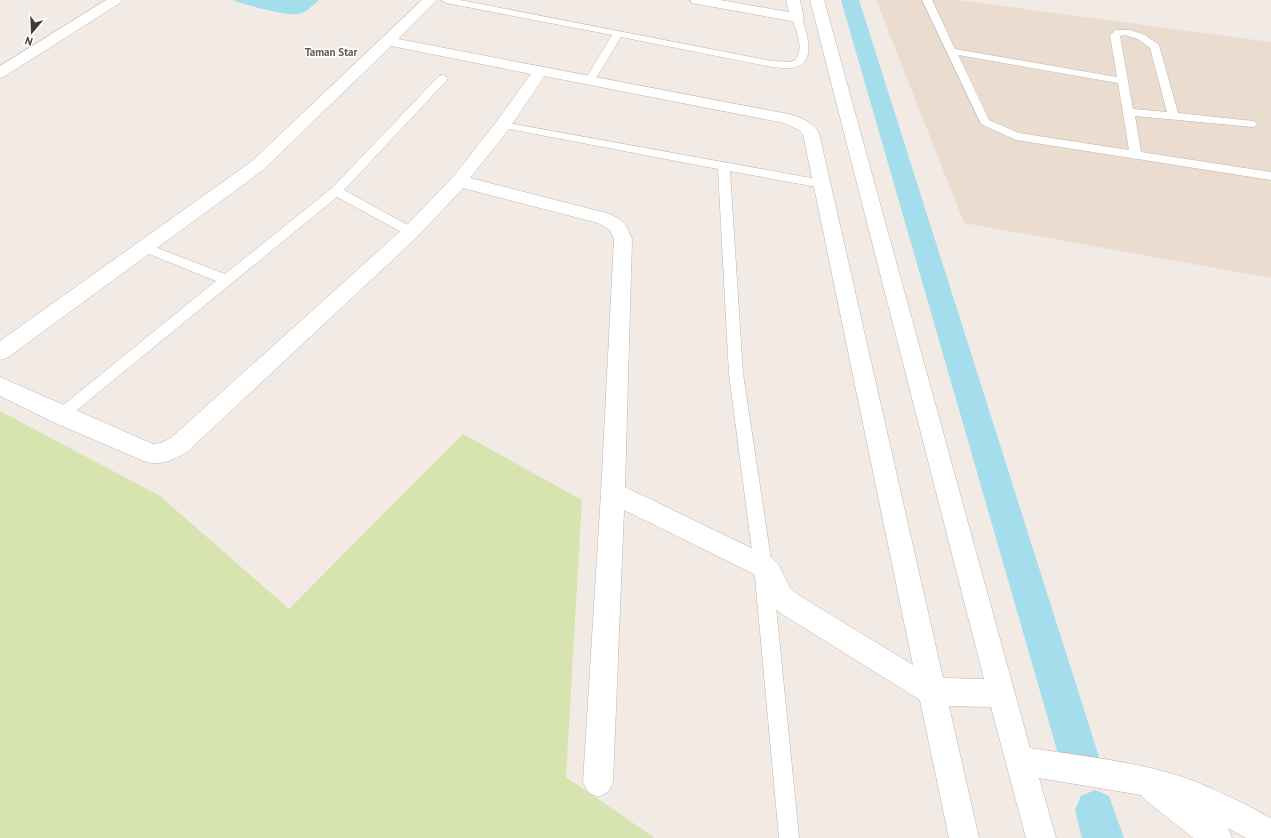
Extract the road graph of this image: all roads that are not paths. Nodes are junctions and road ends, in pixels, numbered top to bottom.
1 (116, 0) edge
2 (430, 0) edge
3 (446, 0) edge
4 (697, 0) edge
5 (793, 0) edge
6 (817, 0) edge
7 (927, 0) edge
8 (797, 18) junction
9 (617, 34) junction
10 (387, 41) junction
11 (952, 51) junction
12 (541, 70) junction
13 (0, 72) edge
14 (443, 78) dead end
15 (590, 80) junction
16 (1124, 81) junction
17 (1129, 112) junction
18 (1173, 116) junction
19 (1253, 124) dead end
20 (503, 125) junction
21 (1136, 155) junction
22 (724, 166) junction
23 (1271, 176) edge
24 (459, 181) junction
25 (822, 184) junction
26 (336, 191) junction
27 (411, 232) junction
28 (143, 247) junction
29 (228, 280) junction
30 (0, 352) edge
31 (0, 386) edge
32 (61, 415) junction
33 (613, 493) junction
34 (762, 566) junction
35 (932, 692) junction
36 (1001, 692) junction
37 (1021, 760) junction
38 (1144, 781) junction
39 (598, 782) dead end
40 (1271, 835) edge
41 (789, 838) edge
42 (964, 838) edge
43 (1042, 838) edge
44 (1217, 838) edge

1 - 13 street
2 - 10 street
3 - 9 lane
4 - 8 street
5 - 8 street
6 - 36 street
7 - 11 lane
8 - 9 lane
9 - 15 lane
10 - 12 street
10 - 28 street
11 - 16 lane
11 - 21 lane
12 - 15 street
12 - 20 street
14 - 26 lane
15 - 25 street
16 - 17 lane
16 - 18 lane
17 - 18 lane
17 - 21 lane
18 - 19 lane
20 - 22 lane
20 - 24 street
21 - 23 lane
22 - 25 lane
22 - 34 lane
24 - 27 street
24 - 33 street
25 - 35 street
26 - 27 lane
26 - 29 lane
27 - 32 street
28 - 29 lane
28 - 30 street
29 - 32 lane
31 - 32 street
33 - 34 street
33 - 39 street
34 - 35 street
34 - 41 lane
35 - 36 street
35 - 42 street
36 - 37 street
37 - 38 street
37 - 43 street
38 - 40 street
38 - 44 street

